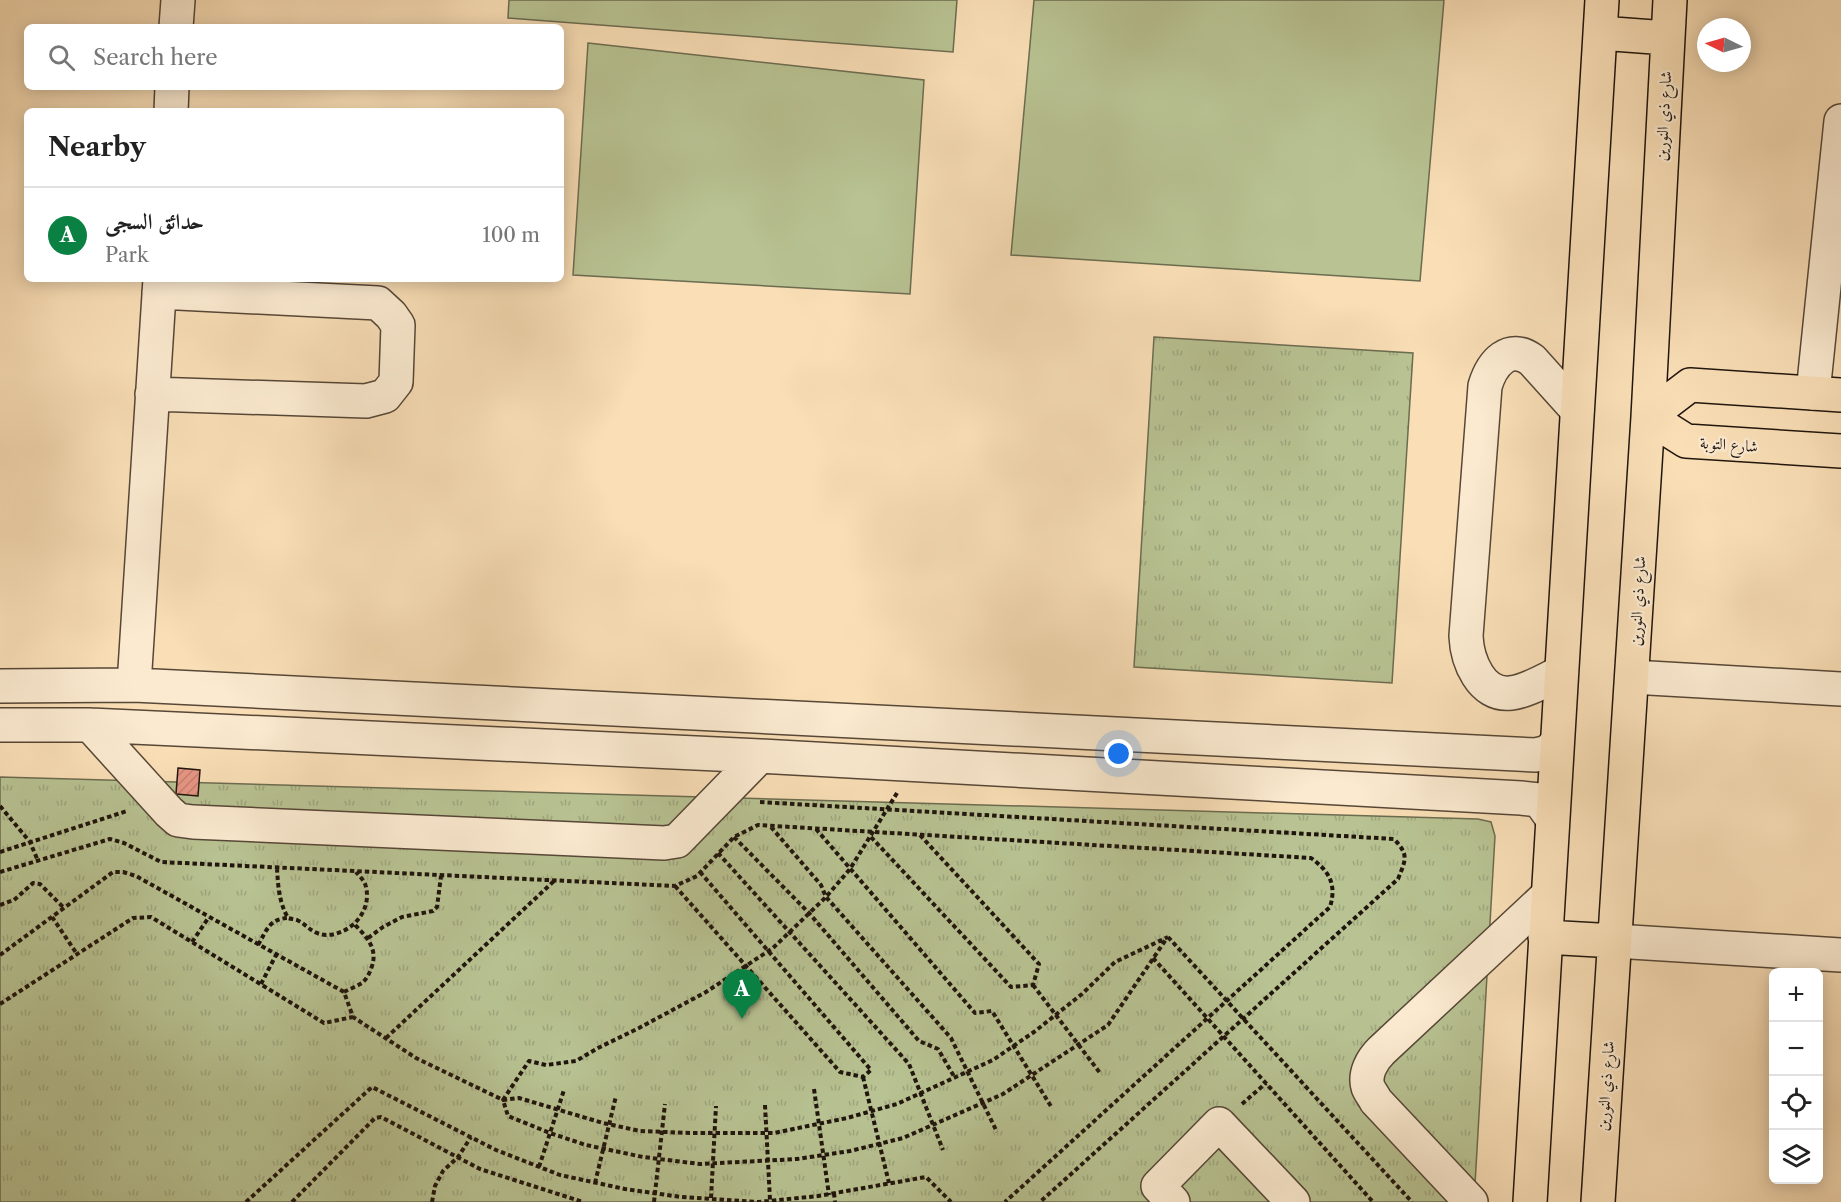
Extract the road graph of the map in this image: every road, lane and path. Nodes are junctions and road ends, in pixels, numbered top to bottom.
1 (178, 0) edge
2 (1602, 0) edge
3 (1670, 0) edge
4 (176, 24) edge
5 (1600, 33) junction
6 (1667, 38) junction
7 (172, 90) edge
8 (171, 108) edge
9 (1841, 120) edge
10 (160, 285) edge
11 (152, 394) junction
12 (1827, 394) edge
13 (1577, 410) junction
14 (1648, 417) junction
15 (1841, 451) edge
16 (1560, 674) junction
17 (1632, 676) junction
18 (134, 685) junction
19 (0, 686) edge
20 (1841, 689) edge
21 (0, 725) edge
22 (90, 725) junction
23 (1556, 744) junction
24 (1481, 752) junction
25 (760, 756) junction
26 (913, 765) junction
27 (1476, 797) junction
28 (756, 802) dead end
29 (0, 806) edge
30 (132, 809) dead end
31 (888, 809) junction
32 (1552, 818) junction
33 (771, 826) dead end
34 (816, 829) dead end
35 (920, 835) dead end
36 (734, 837) dead end
37 (871, 837) junction
38 (30, 842) junction
39 (0, 852) edge
40 (718, 853) dead end
41 (1311, 858) dead end
42 (38, 861) dead end
43 (277, 868) dead end
44 (850, 869) junction
45 (356, 871) dead end
46 (700, 872) dead end
47 (441, 876) dead end
48 (554, 881) dead end
49 (675, 886) dead end
50 (1547, 896) junction
51 (826, 897) junction
52 (0, 905) edge
53 (64, 908) junction
54 (809, 913) junction
55 (52, 917) junction
56 (209, 917) junction
57 (288, 918) junction
58 (354, 924) junction
59 (790, 932) junction
60 (1168, 937) junction
61 (1545, 937) junction
62 (368, 938) junction
63 (1615, 941) junction
64 (192, 942) junction
65 (258, 945) junction
66 (768, 951) junction
67 (77, 954) junction
68 (0, 955) edge
69 (276, 955) junction
70 (1841, 955) edge
71 (1153, 958) junction
72 (746, 966) junction
73 (261, 984) junction
74 (1033, 985) junction
75 (344, 992) junction
76 (1227, 1001) junction
77 (0, 1004) edge
78 (1057, 1015) junction
79 (353, 1017) junction
80 (1243, 1018) junction
81 (1207, 1019) junction
82 (1223, 1036) junction
83 (386, 1038) junction
84 (1079, 1045) junction
85 (1014, 1046) junction
86 (968, 1072) junction
87 (1100, 1073) dead end
88 (1032, 1075) junction
89 (863, 1077) junction
90 (955, 1078) junction
91 (814, 1089) dead end
92 (564, 1090) dead end
93 (921, 1094) junction
94 (616, 1096) dead end
95 (503, 1100) junction
96 (984, 1103) junction
97 (665, 1104) dead end
98 (765, 1105) dead end
99 (717, 1106) dead end
100 (1052, 1108) dead end
101 (558, 1109) junction
102 (871, 1111) junction
103 (609, 1124) junction
104 (819, 1124) junction
105 (933, 1125) junction
106 (662, 1131) junction
107 (998, 1132) dead end
108 (550, 1133) junction
109 (715, 1133) junction
110 (766, 1133) junction
111 (471, 1137) junction
112 (879, 1144) junction
113 (604, 1148) junction
114 (943, 1150) dead end
115 (823, 1155) junction
116 (458, 1157) junction
117 (659, 1159) junction
118 (768, 1161) junction
119 (714, 1163) junction
120 (539, 1167) junction
121 (595, 1183) junction
122 (889, 1183) junction
123 (655, 1193) junction
124 (831, 1194) junction
125 (711, 1198) junction
126 (770, 1200) junction
127 (246, 1202) edge
128 (292, 1202) edge
129 (432, 1202) edge
130 (583, 1202) edge
131 (654, 1202) edge
132 (835, 1202) edge
133 (951, 1202) edge
134 (1005, 1202) edge
135 (1040, 1202) edge
136 (1173, 1202) edge
137 (1293, 1202) edge
138 (1373, 1202) edge
139 (1412, 1202) edge
140 (1471, 1202) edge
141 (1530, 1202) edge
142 (1598, 1202) edge

1 - 4 street
2 - 5 main road
3 - 6 main road, شارع ذي النورين
5 - 6 main road
5 - 13 main road
6 - 14 main road, شارع ذي النورين
7 - 8 street
9 - 12 street
10 - 11 street
10 - 11 street
11 - 18 street
12 - 14 main road
13 - 16 main road
13 - 16 street
14 - 15 main road, شارع التوبة
14 - 17 main road, شارع ذي النورين
16 - 23 main road
17 - 20 street
17 - 63 main road, شارع ذي النورين
18 - 19 street
18 - 24 street
21 - 22 street
22 - 25 street
22 - 25 street
23 - 24 street
23 - 32 main road
24 - 27 street
25 - 26 street
26 - 27 street
26 - 31 path
27 - 32 street
28 - 31 path
29 - 38 path
30 - 38 path
31 - 37 path
31 - 80 path
32 - 50 main road
33 - 51 path
34 - 44 path
35 - 74 path
36 - 54 path
37 - 44 path
37 - 74 path
38 - 39 path
38 - 42 path
40 - 59 path
41 - 76 path
43 - 57 path
44 - 51 path
44 - 85 path
45 - 58 path
46 - 66 path
47 - 62 path
48 - 83 path
49 - 72 path
50 - 61 main road
50 - 140 street
51 - 54 path
51 - 86 path
52 - 53 path
53 - 55 path
53 - 56 path
54 - 59 path
54 - 90 path
55 - 67 path
55 - 68 path
56 - 64 path
56 - 65 path
57 - 58 path
57 - 65 path
58 - 62 path
59 - 66 path
59 - 93 path
60 - 71 path
60 - 76 path
60 - 78 path
61 - 63 main road
61 - 141 main road
62 - 75 path
63 - 70 street
63 - 142 main road, شارع ذي النورين
64 - 67 path
64 - 73 path
65 - 69 path
66 - 72 path
66 - 89 path
67 - 77 path
69 - 73 path
69 - 75 path
71 - 81 path
71 - 84 path
72 - 89 path
72 - 95 path
73 - 79 path
74 - 78 path
75 - 79 path
76 - 80 path
76 - 81 path
78 - 84 path
78 - 85 path
79 - 83 path
80 - 82 path
80 - 139 path
81 - 82 path
81 - 134 path
82 - 135 path
82 - 138 path
83 - 95 path
84 - 87 path
84 - 88 path
85 - 86 path
85 - 88 path
86 - 90 path
86 - 96 path
88 - 96 path
88 - 100 path
89 - 102 path
90 - 93 path
91 - 104 path
92 - 101 path
93 - 102 path
93 - 105 path
94 - 103 path
95 - 101 path
95 - 108 path
96 - 105 path
96 - 107 path
97 - 106 path
98 - 110 path
99 - 109 path
101 - 103 path
101 - 108 path
102 - 104 path
102 - 112 path
103 - 106 path
103 - 113 path
104 - 110 path
104 - 115 path
105 - 112 path
105 - 114 path
106 - 109 path
106 - 117 path
108 - 113 path
108 - 120 path
109 - 110 path
109 - 119 path
110 - 118 path
111 - 116 path
111 - 120 path
111 - 127 path
112 - 115 path
112 - 122 path
113 - 117 path
113 - 121 path
115 - 118 path
115 - 124 path
116 - 128 path
116 - 129 path
116 - 130 path
117 - 119 path
117 - 123 path
118 - 119 path
118 - 126 path
119 - 125 path
120 - 121 path
121 - 123 path
122 - 124 path
122 - 133 path
123 - 125 path
123 - 131 path
124 - 126 path
124 - 132 path
125 - 126 path
136 - 137 street

